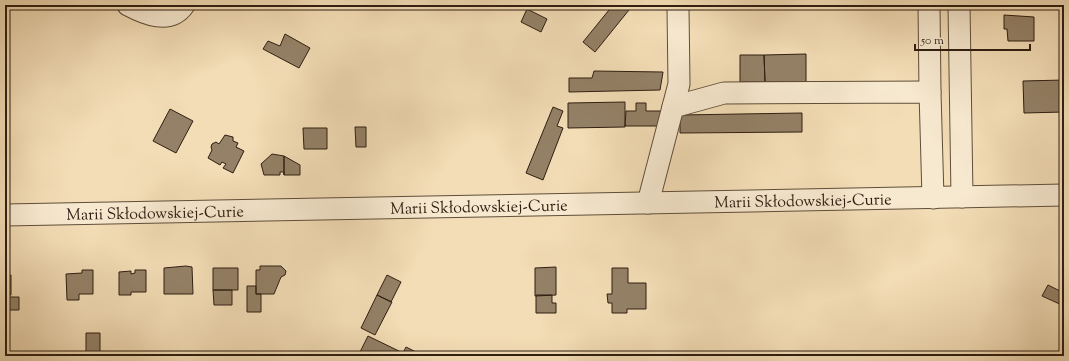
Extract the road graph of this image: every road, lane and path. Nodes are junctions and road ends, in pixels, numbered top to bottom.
1 (128, 5) edge
2 (184, 5) edge
3 (929, 5) edge
4 (959, 5) edge
5 (678, 8) dead end
6 (930, 92) junction
7 (673, 107) junction
8 (1064, 195) edge
9 (949, 197) junction
10 (648, 203) junction
11 (5, 215) edge

1 - 2 street
3 - 6 street
4 - 9 street
5 - 7 street
6 - 7 street
6 - 9 street
7 - 10 street
8 - 9 street, Marii Skłodowskiej-Curie
9 - 10 street, Marii Skłodowskiej-Curie
10 - 11 street, Marii Skłodowskiej-Curie

